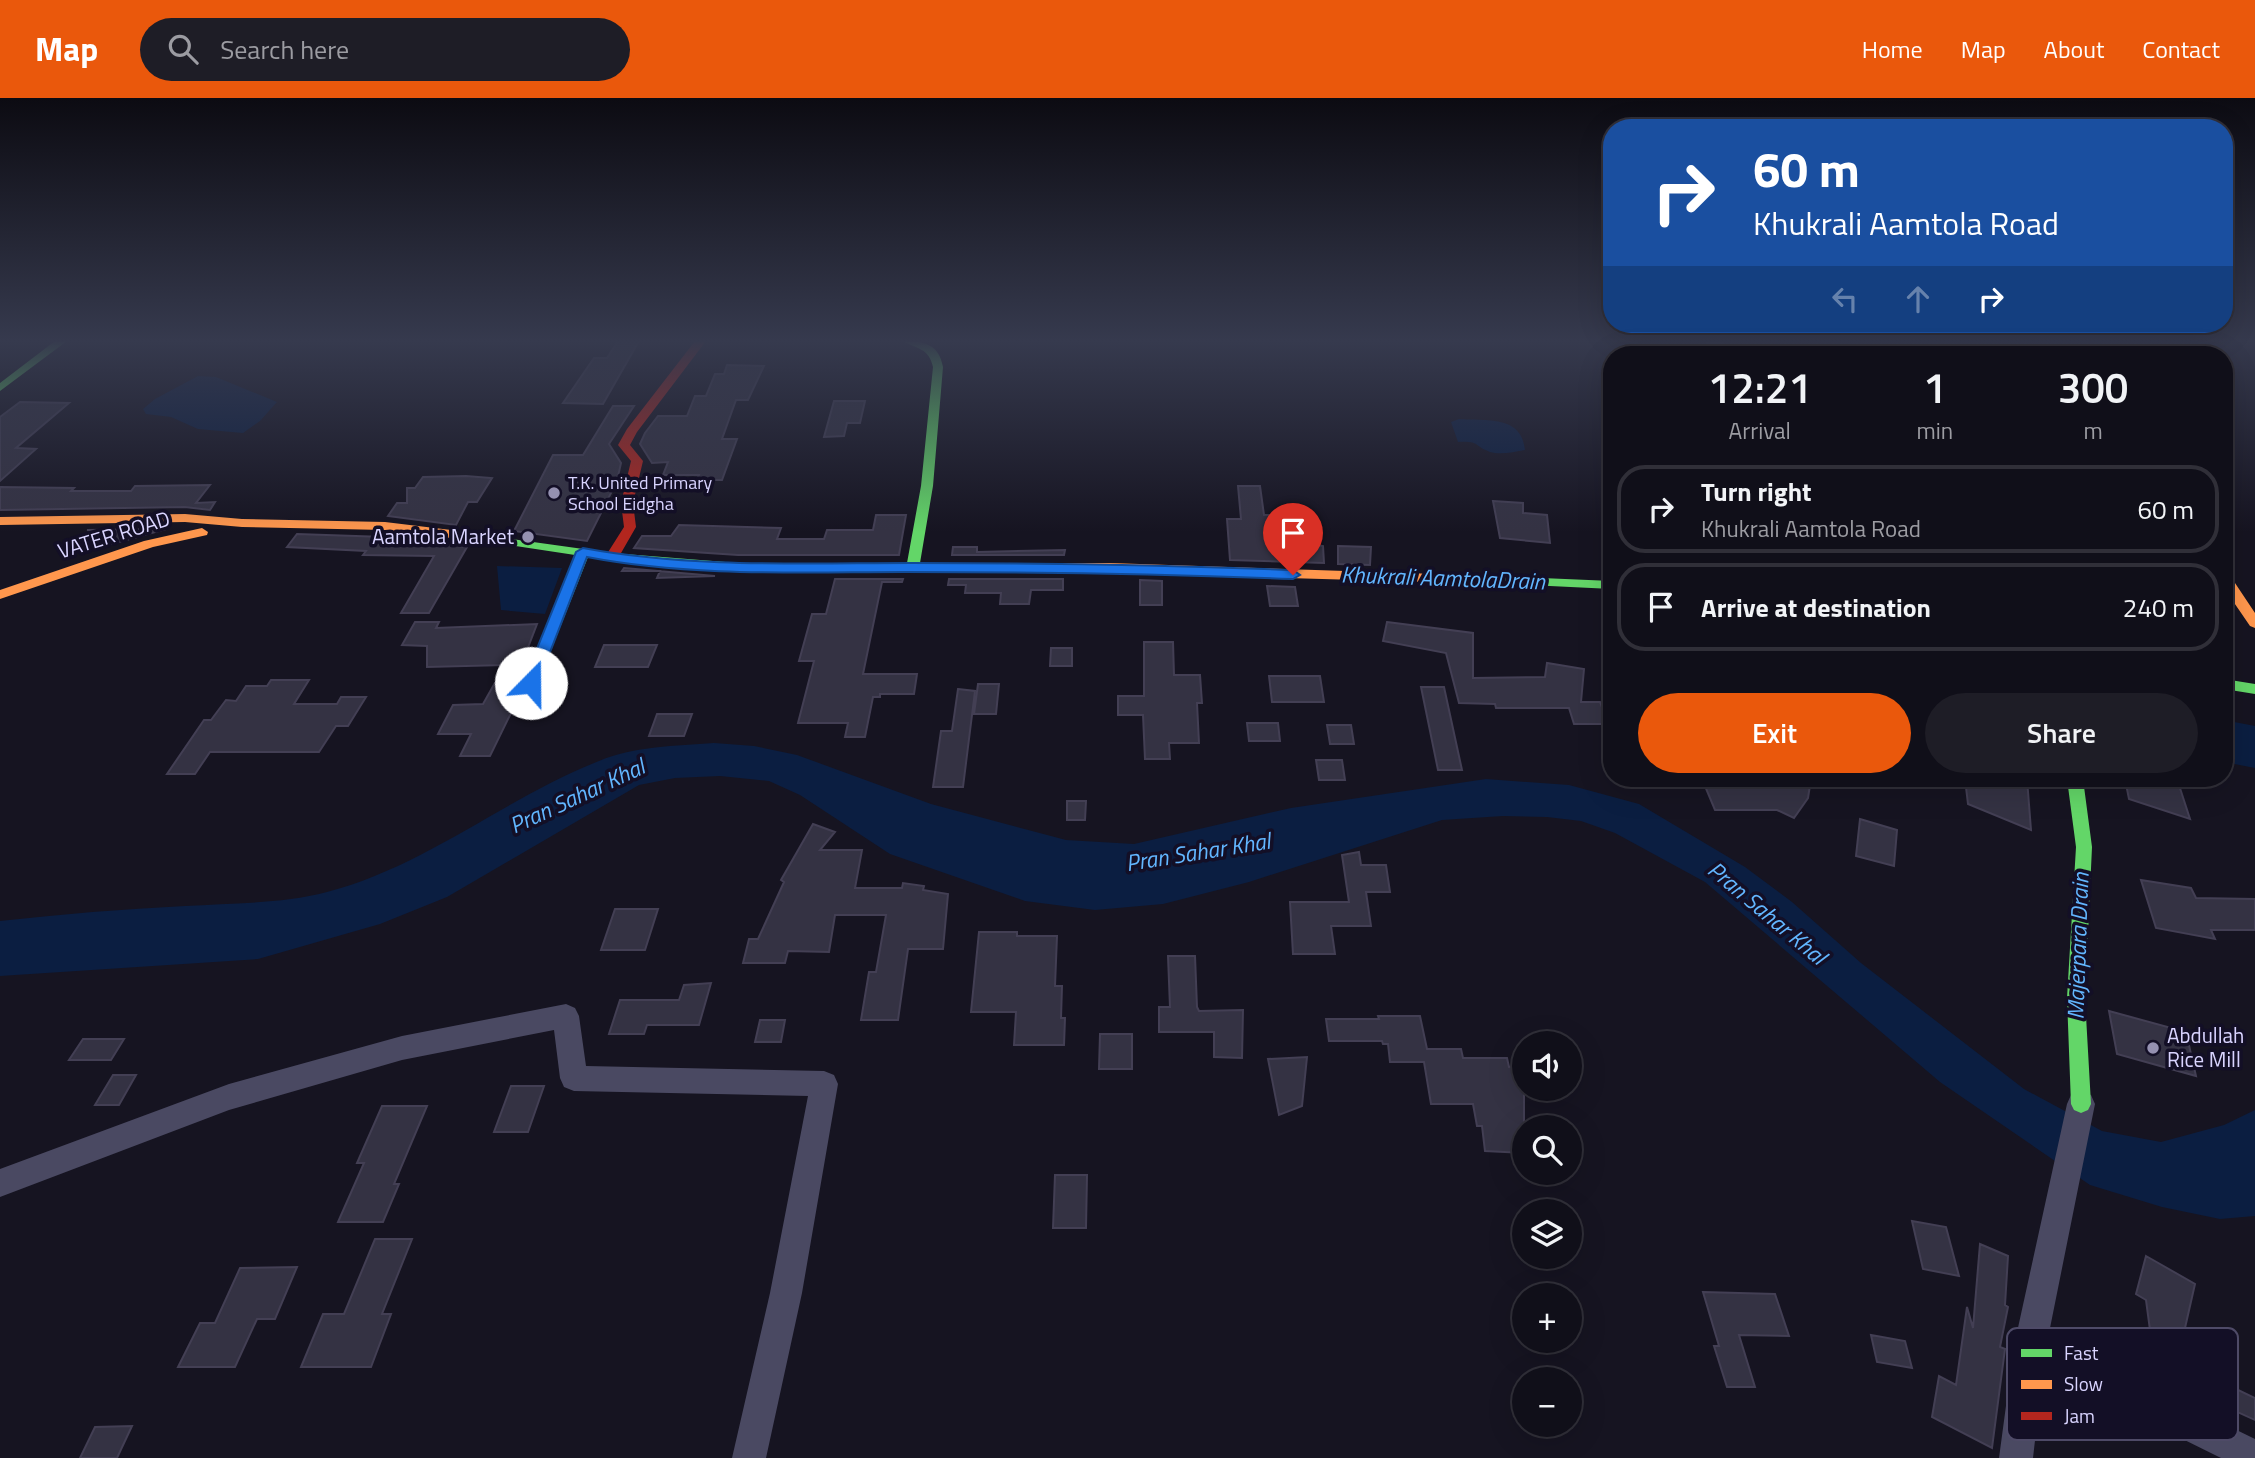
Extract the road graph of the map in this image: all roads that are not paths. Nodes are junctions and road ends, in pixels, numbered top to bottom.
1 (652, 404) edge
2 (934, 404) edge
3 (0, 521) edge
4 (242, 523) junction
5 (583, 552) junction
6 (612, 557) junction
7 (913, 568) junction
8 (1603, 585) edge
9 (2233, 590) edge
10 (0, 595) edge
11 (2255, 623) edge
12 (531, 683) dead end
13 (2233, 685) edge
14 (2255, 689) edge
15 (2076, 787) edge
16 (2081, 1104) joint
17 (0, 1183) edge
18 (2034, 1328) edge
19 (2018, 1440) edge
20 (2221, 1440) edge
21 (2255, 1457) edge
22 (749, 1458) edge
23 (2016, 1458) edge

1 - 6 street
2 - 7 street
3 - 4 street
4 - 5 street
4 - 10 street, VATER ROAD
5 - 6 street
5 - 12 street
6 - 7 street
7 - 8 street
9 - 11 street
13 - 14 street
15 - 16 street
16 - 18 street
17 - 22 street
19 - 23 street
20 - 21 street

